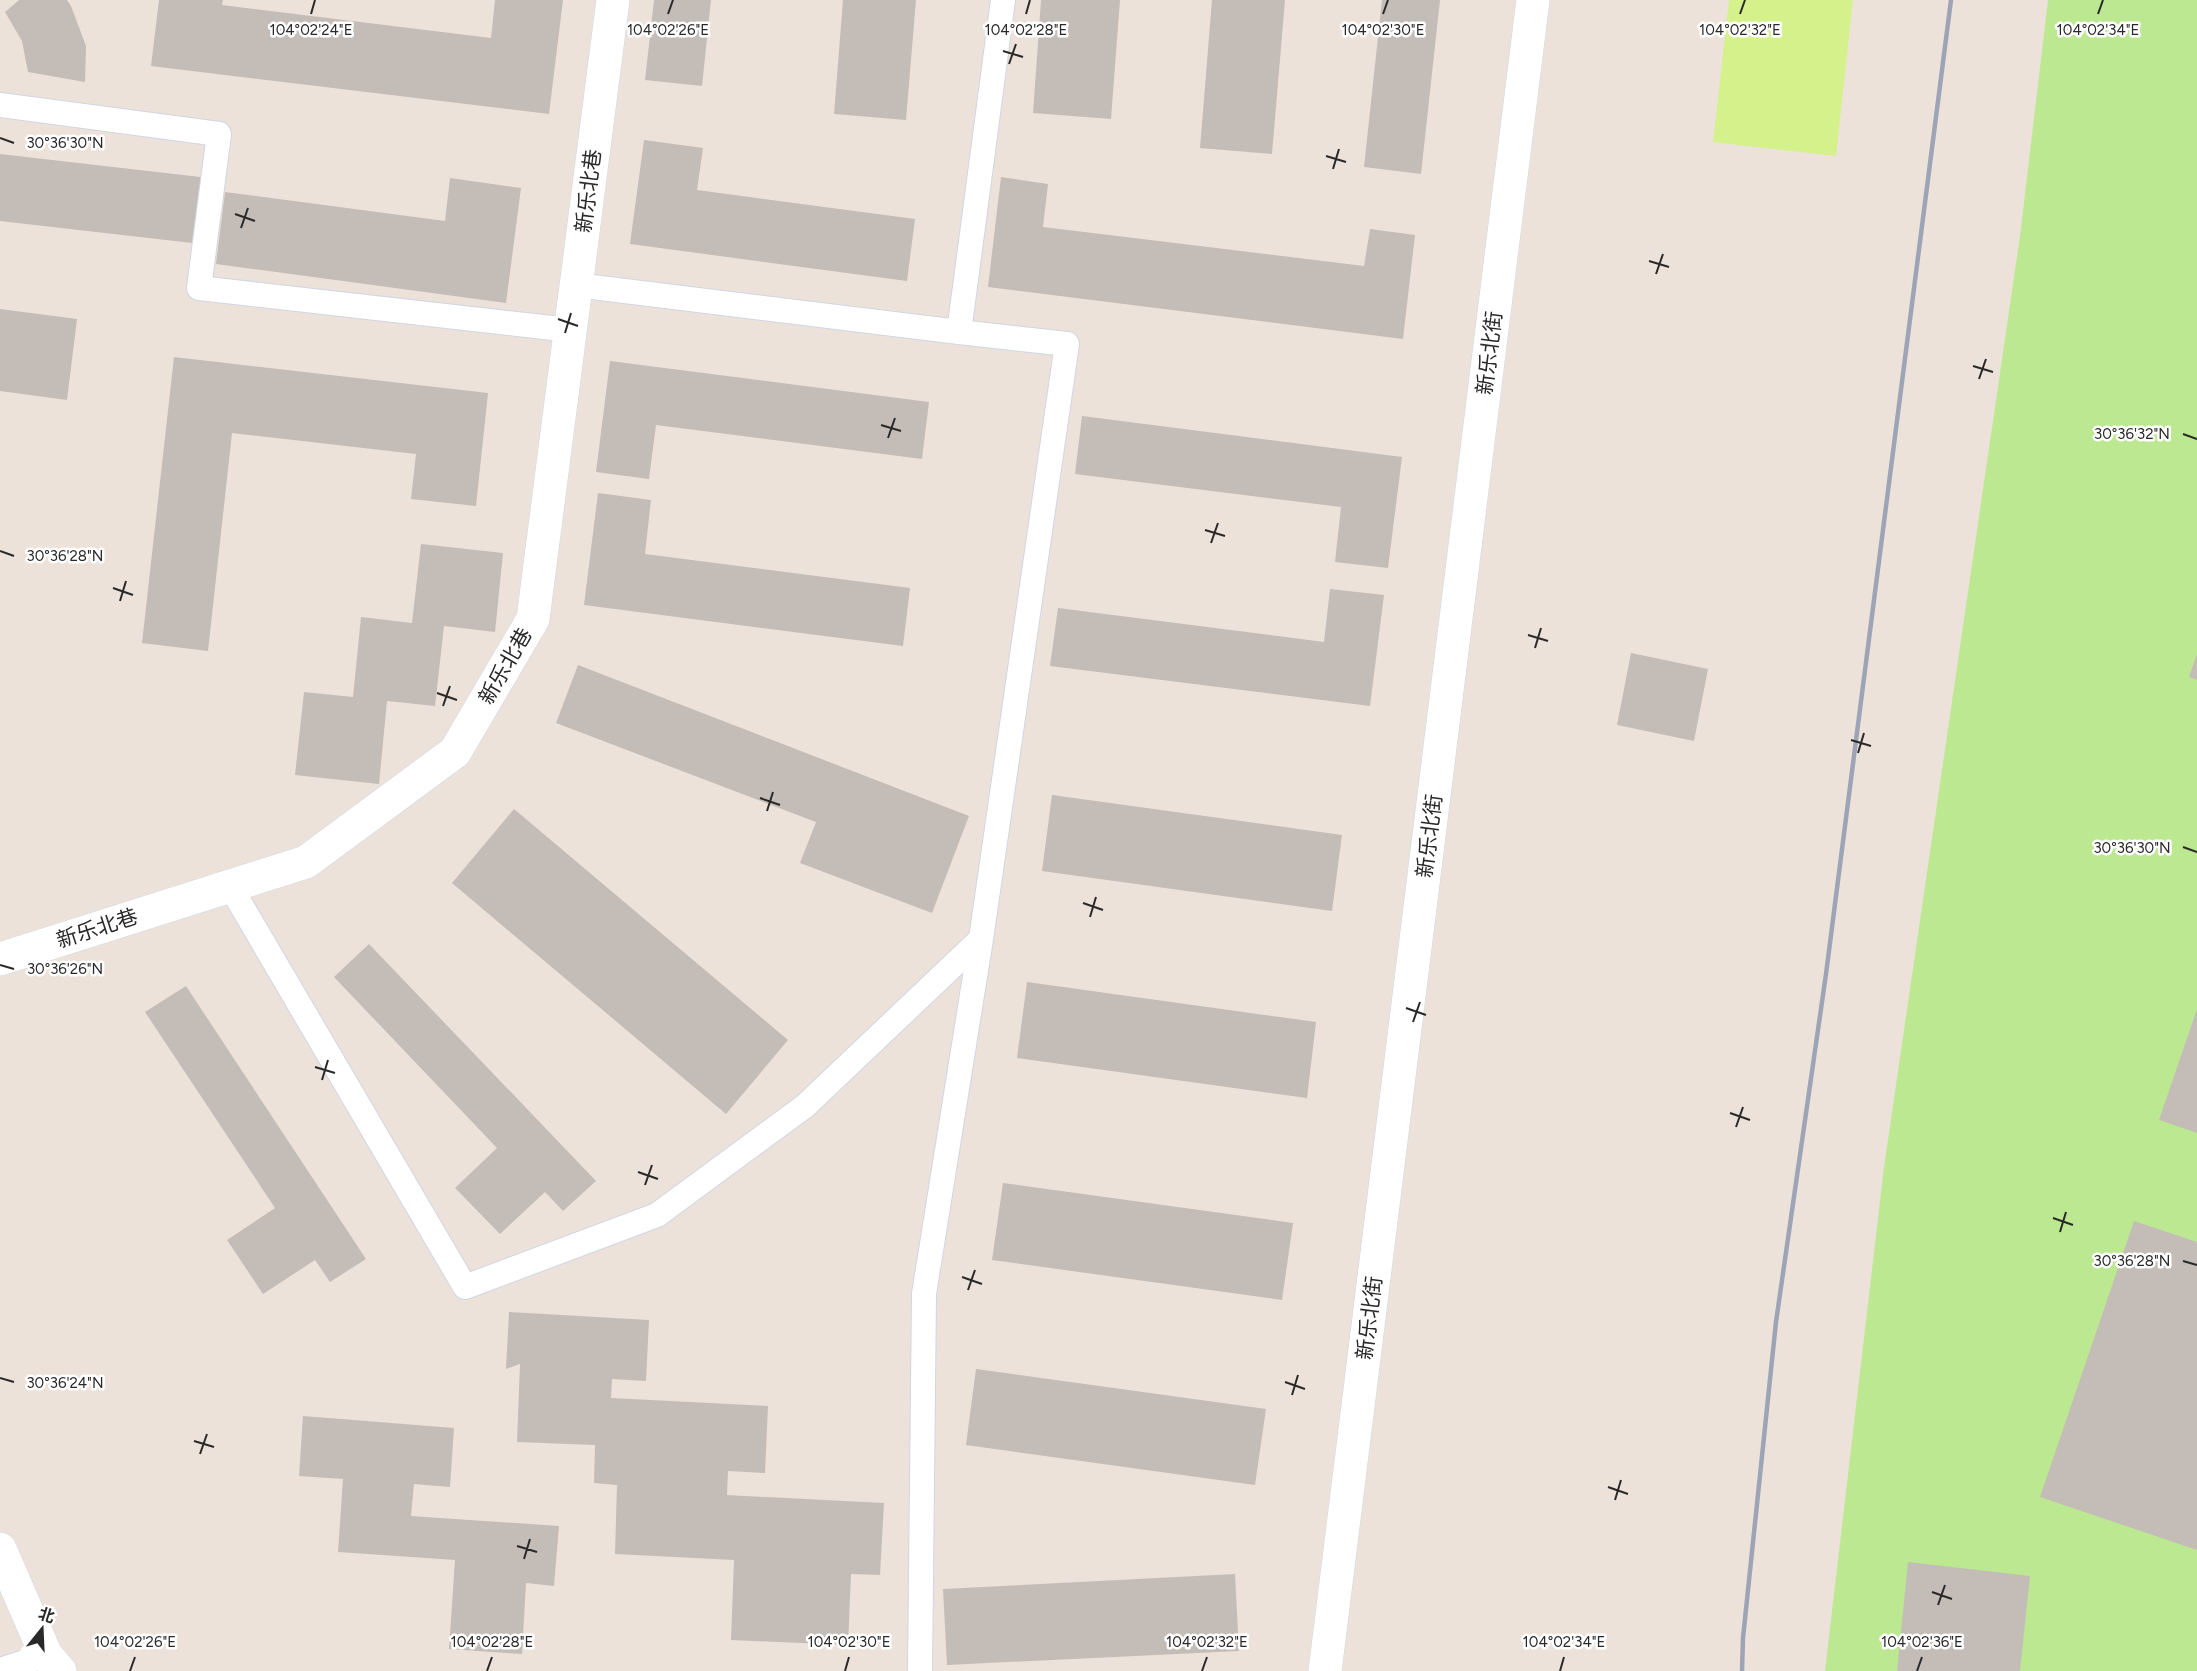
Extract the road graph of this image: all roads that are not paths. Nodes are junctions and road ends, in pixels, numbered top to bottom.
1 (613, 0) edge
2 (1003, 0) edge
3 (1533, 0) edge
4 (0, 105) edge
5 (576, 285) junction
6 (570, 330) junction
7 (959, 332) junction
8 (230, 886) junction
9 (981, 939) junction
10 (0, 959) edge
11 (0, 1549) edge
12 (53, 1663) edge
13 (0, 1670) edge
14 (920, 1671) edge
15 (1325, 1671) edge

1 - 5 street, 新乐北巷
2 - 7 lane
3 - 15 street, 新乐北街
4 - 6 lane
5 - 6 street, 新乐北巷
5 - 7 lane
6 - 8 street, 新乐北巷
7 - 9 lane
8 - 9 lane
8 - 10 street, 新乐北巷
9 - 14 lane
11 - 12 street
12 - 13 lane

